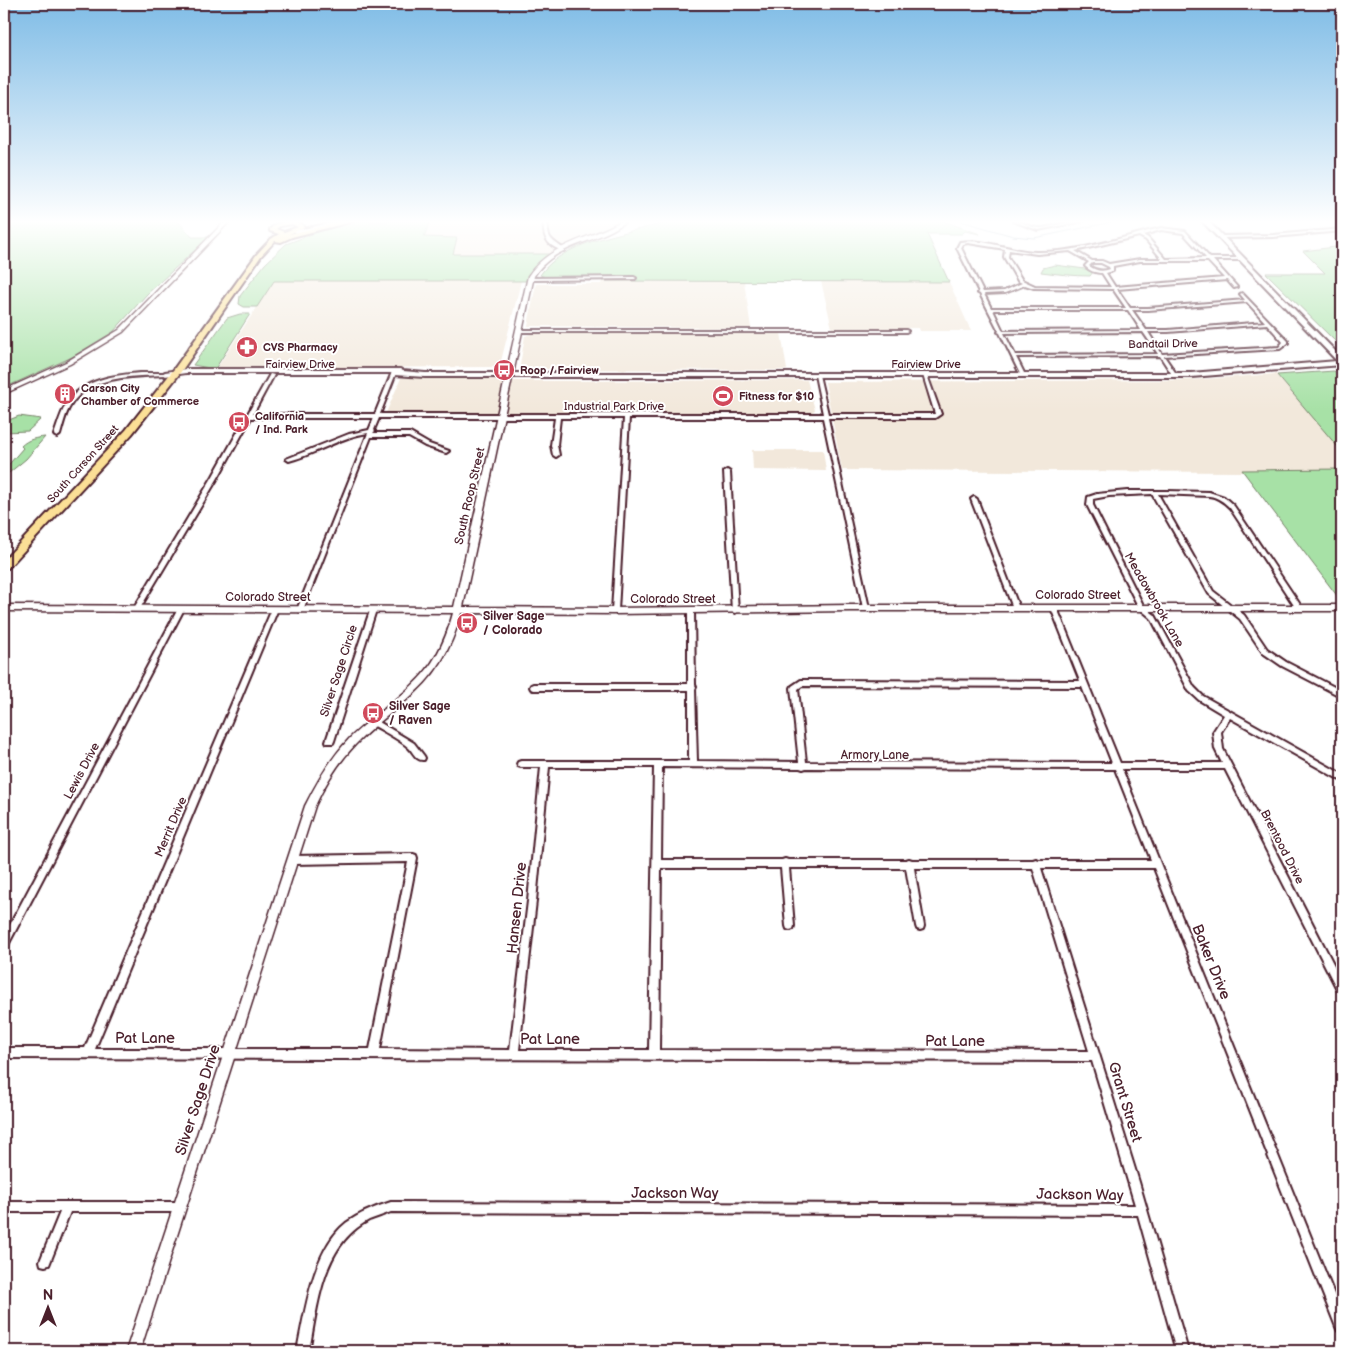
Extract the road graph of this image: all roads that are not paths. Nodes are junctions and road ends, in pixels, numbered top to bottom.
1 (166, 284) edge
2 (233, 284) edge
3 (237, 284) edge
4 (529, 284) edge
5 (976, 284) edge
6 (1024, 284) joint
7 (1111, 284) edge
8 (1168, 284) edge
9 (1232, 284) edge
10 (1266, 284) edge
11 (1235, 287) dead end
12 (1114, 288) junction
13 (980, 293) junction
14 (1242, 294) dead end
15 (1248, 301) junction
16 (988, 309) junction
17 (1130, 309) junction
18 (216, 310) junction
19 (1269, 323) junction
20 (520, 331) junction
21 (906, 331) dead end
22 (1146, 331) junction
23 (1000, 332) junction
24 (1162, 355) junction
25 (1013, 356) junction
26 (1342, 363) edge
27 (172, 373) junction
28 (381, 373) junction
29 (394, 373) junction
30 (510, 374) junction
31 (272, 375) junction
32 (817, 375) junction
33 (925, 375) junction
34 (1023, 375) junction
35 (1175, 375) junction
36 (4, 392) edge
37 (248, 416) junction
38 (378, 416) junction
39 (502, 416) junction
40 (558, 416) junction
41 (627, 416) junction
42 (824, 416) junction
43 (371, 433) junction
44 (57, 435) dead end
45 (446, 451) dead end
46 (556, 455) dead end
47 (289, 459) dead end
48 (728, 472) dead end
49 (1154, 493) junction
50 (974, 499) dead end
51 (4, 555) edge
52 (4, 566) edge
53 (4, 608) edge
54 (137, 608) junction
55 (866, 608) junction
56 (1016, 608) junction
57 (1054, 608) junction
58 (1142, 608) junction
59 (1230, 608) junction
60 (1299, 608) junction
61 (1342, 608) edge
62 (181, 609) junction
63 (275, 609) junction
64 (300, 610) junction
65 (373, 610) junction
66 (457, 610) junction
67 (615, 611) junction
68 (690, 611) junction
69 (735, 611) junction
70 (1084, 684) junction
71 (533, 687) dead end
72 (693, 687) junction
73 (1342, 694) edge
74 (1229, 713) junction
75 (374, 722) junction
76 (330, 741) dead end
77 (421, 758) dead end
78 (521, 764) dead end
79 (658, 764) junction
80 (693, 764) junction
81 (545, 765) junction
82 (803, 766) junction
83 (1228, 766) junction
84 (1118, 767) junction
85 (1342, 778) edge
86 (293, 860) junction
87 (785, 862) junction
88 (909, 863) junction
89 (1036, 863) junction
90 (657, 864) junction
91 (1157, 864) junction
92 (790, 926) dead end
93 (920, 926) dead end
94 (4, 944) edge
95 (1342, 990) edge
96 (4, 1053) edge
97 (88, 1053) junction
98 (230, 1054) junction
99 (374, 1054) junction
100 (514, 1054) junction
101 (654, 1054) junction
102 (1095, 1056) junction
103 (67, 1207) junction
104 (179, 1207) junction
105 (4, 1208) edge
106 (1141, 1210) junction
107 (45, 1261) dead end
108 (1342, 1327) edge
109 (133, 1351) edge
110 (303, 1351) edge
111 (1182, 1351) edge

1 - 36 street
2 - 18 main road, South Carson Street
3 - 18 main road, South Carson Street
4 - 20 street, South Roop Street
5 - 13 street
6 - 12 street
6 - 13 street
7 - 12 street
8 - 12 street
9 - 11 street
10 - 26 main road
12 - 17 street
13 - 16 street
14 - 15 street
15 - 17 street
15 - 19 street
16 - 17 street
16 - 23 street
17 - 22 street
18 - 27 main road, South Carson Street
18 - 27 main road, South Carson Street
19 - 22 street
19 - 24 street, Bandtail Drive
20 - 21 street
20 - 30 street, South Roop Street
22 - 23 street
22 - 24 street
23 - 25 street
24 - 25 street, Bandtail Drive
24 - 35 street
25 - 34 street
26 - 35 main road, Fairview Drive
27 - 28 main road, Fairview Drive
27 - 31 main road, Fairview Drive
27 - 44 street
27 - 51 main road, South Carson Street
27 - 52 main road, South Carson Street
28 - 29 main road, Fairview Drive
28 - 31 main road, Fairview Drive
29 - 30 main road, Fairview Drive
29 - 38 street
30 - 32 main road, Fairview Drive
30 - 39 street, South Roop Street
31 - 37 street
32 - 33 main road, Fairview Drive
32 - 42 street
33 - 34 main road, Fairview Drive
33 - 42 street, Industrial Park Drive
34 - 35 main road, Fairview Drive
37 - 38 street, Industrial Park Drive
37 - 54 street
38 - 39 street, Industrial Park Drive
38 - 43 street
39 - 40 street, Industrial Park Drive
39 - 66 street, South Roop Street
40 - 41 street, Industrial Park Drive
40 - 46 street
41 - 42 street, Industrial Park Drive
41 - 67 street
42 - 55 street
43 - 45 street
43 - 47 street
43 - 64 street
48 - 69 street
49 - 58 street, Meadowbrook Lane
49 - 59 street
49 - 60 street
50 - 56 street
53 - 54 street, Colorado Street
54 - 62 street, Colorado Street
55 - 56 street, Colorado Street
55 - 69 street, Colorado Street
56 - 57 street, Colorado Street
57 - 58 street, Colorado Street
57 - 70 street, Baker Drive
58 - 59 street, Colorado Street
58 - 74 street, Meadowbrook Lane
59 - 60 street, Colorado Street
59 - 73 street
60 - 61 street, Colorado Street
62 - 63 street, Colorado Street
62 - 94 street, Lewis Drive
63 - 64 street, Colorado Street
63 - 97 street, Merrit Drive
64 - 65 street, Colorado Street
65 - 66 street, Colorado Street
65 - 76 street, Silver Sage Circle
66 - 67 street, Colorado Street
66 - 75 street, South Roop Street
67 - 68 street, Colorado Street
68 - 69 street, Colorado Street
68 - 72 street
70 - 82 street
70 - 84 street, Baker Drive
71 - 72 street
72 - 80 street
74 - 83 street, Brentood Drive
74 - 85 street, Meadowbrook Lane
75 - 77 street
75 - 86 street, South Roop Street
78 - 81 street, Armory Lane
79 - 80 street, Armory Lane
79 - 81 street, Armory Lane
79 - 90 street
80 - 82 street, Armory Lane
81 - 100 street, Hansen Drive
82 - 84 street, Armory Lane
83 - 84 street, Armory Lane
83 - 95 street, Brentood Drive
84 - 91 street, Baker Drive
86 - 98 street, Silver Sage Drive
86 - 99 street
87 - 88 street
87 - 90 street
87 - 92 street
88 - 89 street
88 - 93 street
89 - 91 street
89 - 102 street, Grant Street
90 - 101 street
91 - 108 street, Baker Drive
96 - 97 street, Pat Lane
97 - 98 street, Pat Lane
98 - 99 street, Pat Lane
98 - 104 street, Silver Sage Drive
99 - 100 street, Pat Lane
100 - 101 street, Pat Lane
101 - 102 street, Pat Lane
102 - 106 street, Grant Street
103 - 104 street
103 - 105 street
103 - 107 street
104 - 109 street, Silver Sage Drive
106 - 110 street, Jackson Way
106 - 111 street, Grant Street

